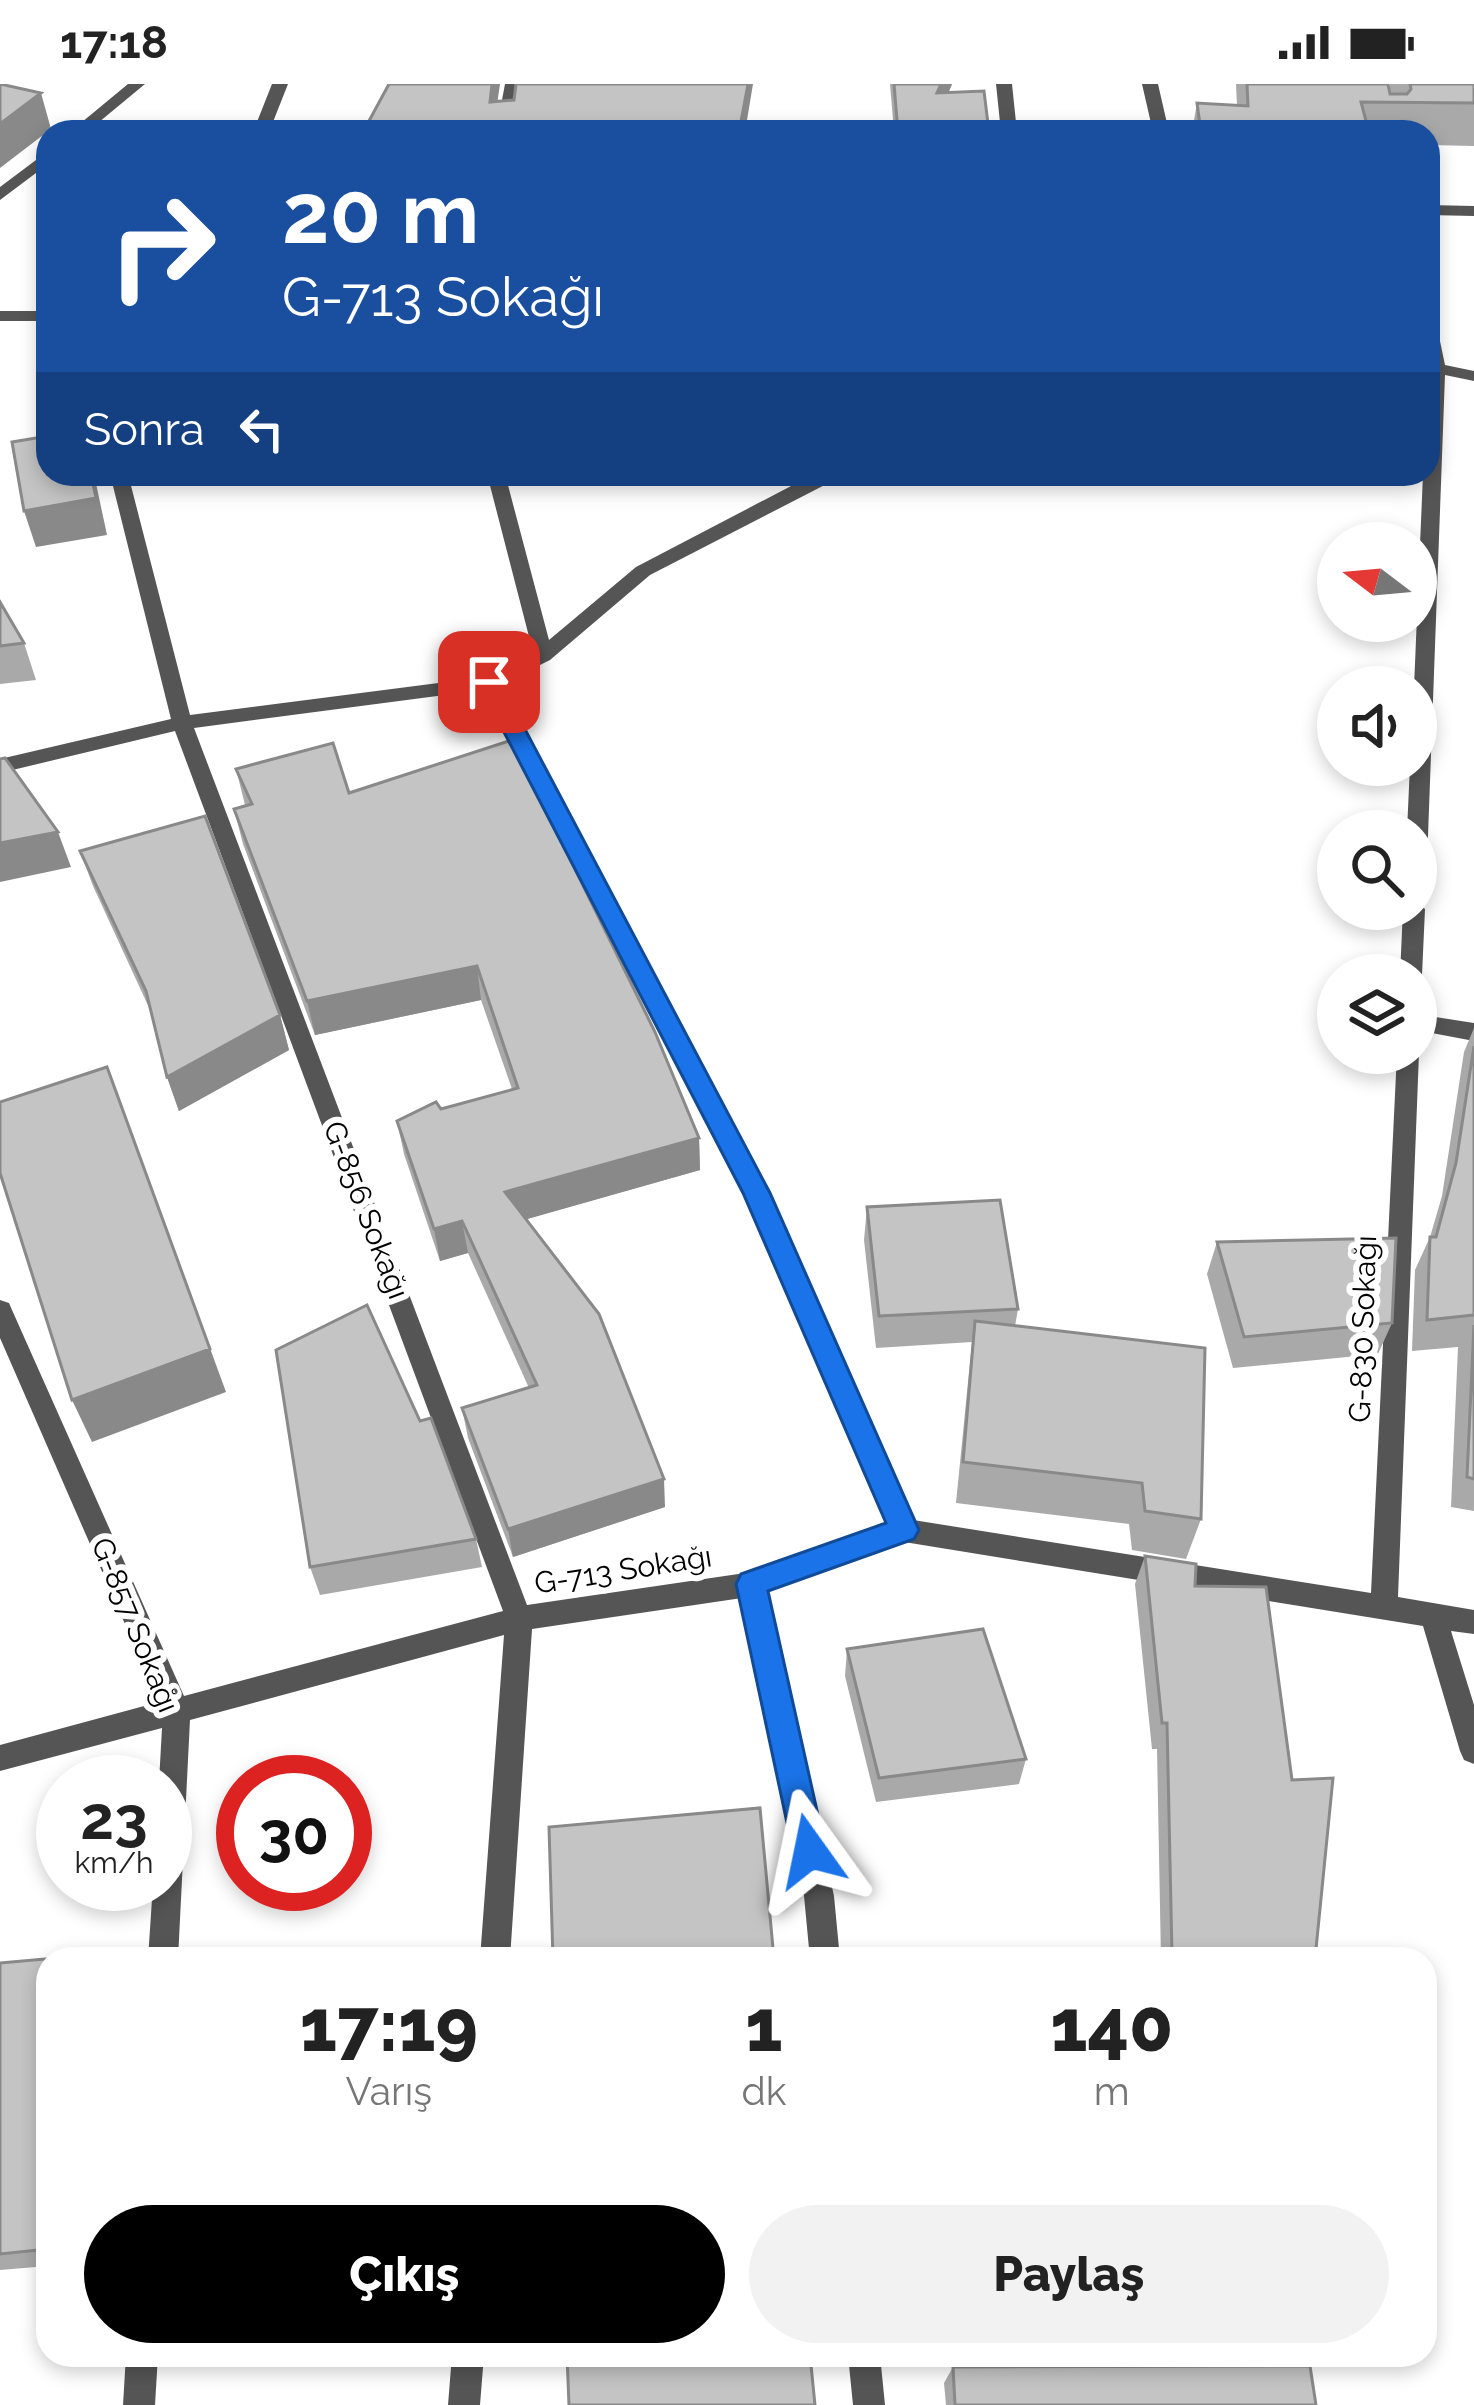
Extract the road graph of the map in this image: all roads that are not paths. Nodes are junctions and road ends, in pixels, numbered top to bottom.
1 (137, 84) edge
2 (280, 84) edge
3 (513, 84) edge
4 (1004, 84) edge
5 (1150, 84) edge
6 (93, 120) edge
7 (266, 120) edge
8 (506, 120) edge
9 (1008, 120) edge
10 (1158, 120) edge
11 (36, 166) edge
12 (0, 195) edge
13 (1440, 210) edge
14 (1474, 211) edge
15 (0, 316) edge
16 (36, 316) edge
17 (1440, 368) edge
18 (1474, 376) edge
19 (122, 486) edge
20 (499, 486) edge
21 (805, 486) edge
22 (1429, 486) edge
23 (543, 655) junction
24 (489, 682) junction
25 (182, 723) junction
26 (0, 766) edge
27 (1418, 810) edge
28 (1437, 1026) edge
29 (1474, 1032) edge
30 (1407, 1074) edge
31 (0, 1310) edge
32 (904, 1530) junction
33 (752, 1584) junction
34 (1384, 1607) junction
35 (1433, 1615) junction
36 (519, 1619) junction
37 (1474, 1622) edge
38 (177, 1712) junction
39 (1474, 1751) edge
40 (0, 1758) edge
41 (164, 1947) edge
42 (496, 1947) edge
43 (824, 1947) edge
44 (141, 2367) edge
45 (467, 2367) edge
46 (865, 2367) edge
47 (139, 2405) edge
48 (464, 2405) edge
49 (869, 2405) edge

1 - 6 street
2 - 7 street
3 - 8 street
4 - 9 street
5 - 10 street
11 - 12 street
13 - 14 street
15 - 16 street
17 - 18 street
19 - 25 street, G-856 Sokağı
20 - 23 street
21 - 23 street
22 - 27 street
23 - 24 street
24 - 25 street
24 - 32 street
25 - 26 street
25 - 36 street, G-856 Sokağı
28 - 29 street
30 - 34 street, G-830 Sokağı
31 - 38 street, G-857 Sokağı
32 - 33 street, G-713 Sokağı
32 - 34 street, G-713 Sokağı
33 - 36 street, G-713 Sokağı
33 - 43 street
34 - 35 street, G-713 Sokağı
35 - 37 street, G-713 Sokağı
35 - 39 street
36 - 38 street, G-713 Sokağı
36 - 42 street, G-856 Sokağı
38 - 40 street, G-713 Sokağı
38 - 41 street, G-857 Sokağı
44 - 47 street
45 - 48 street
46 - 49 street

